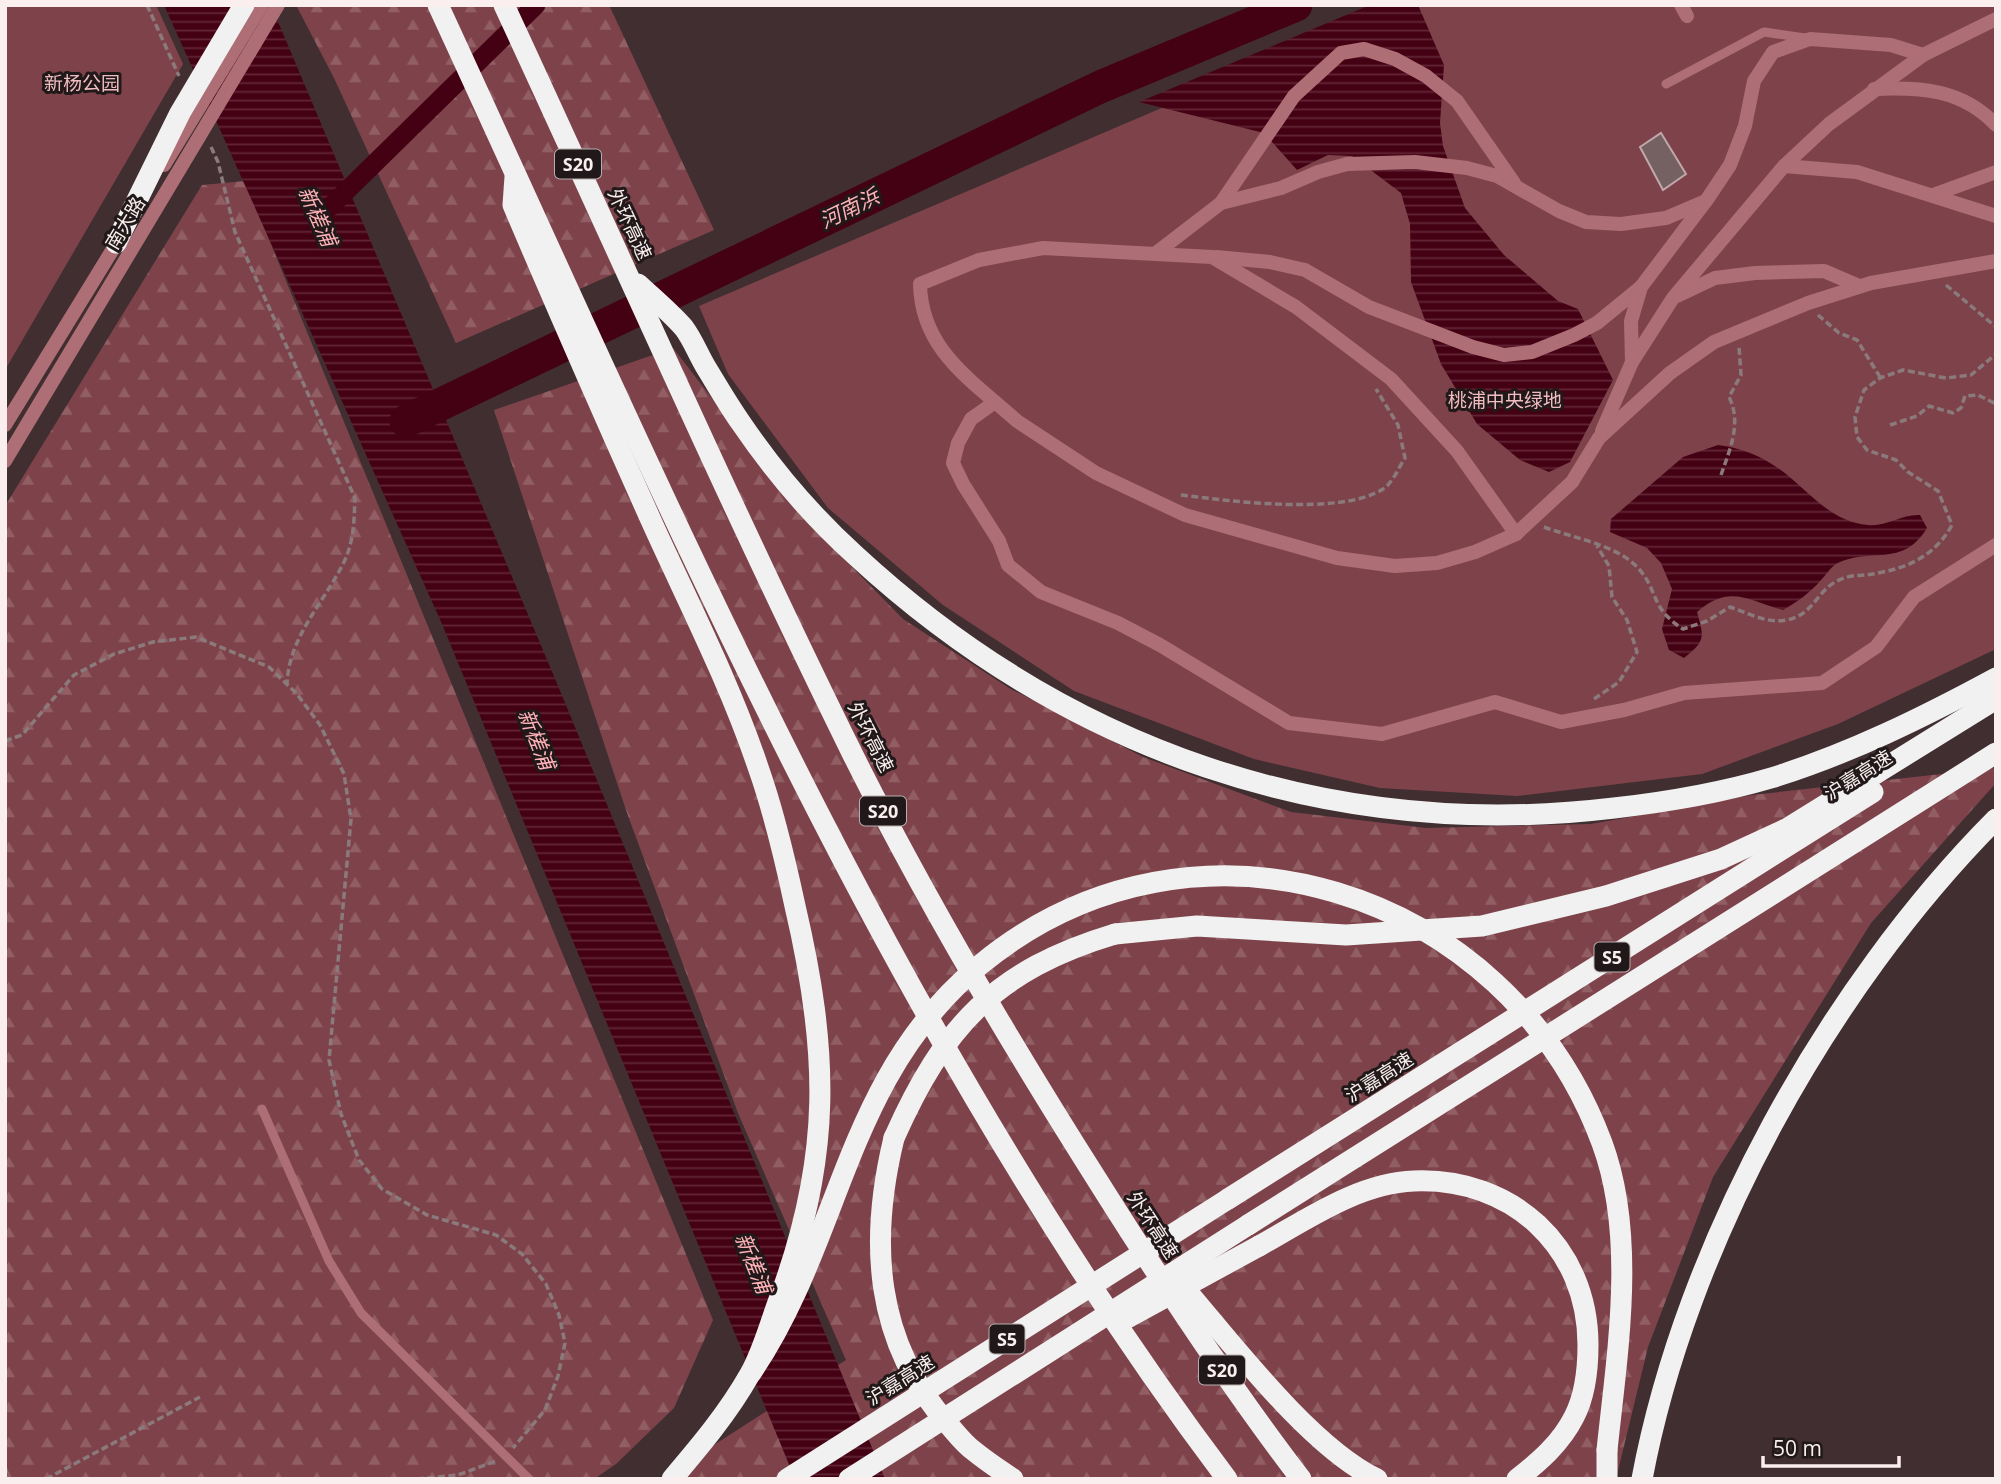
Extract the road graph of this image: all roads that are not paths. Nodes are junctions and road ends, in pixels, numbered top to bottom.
1 (244, 5) edge
2 (262, 5) edge
3 (278, 5) edge
4 (438, 5) edge
5 (504, 5) edge
6 (1989, 21) edge
7 (1810, 39) junction
8 (1923, 55) junction
9 (1666, 84) dead end
10 (1873, 89) junction
11 (1996, 125) edge
12 (1784, 166) junction
13 (1996, 172) edge
14 (1517, 187) junction
15 (1933, 195) junction
16 (1706, 201) junction
17 (1221, 203) junction
18 (1996, 216) edge
19 (116, 243) junction
20 (1156, 253) junction
21 (1212, 257) junction
22 (1996, 261) edge
23 (629, 276) junction
24 (1859, 286) junction
25 (1641, 287) junction
26 (1673, 298) junction
27 (566, 306) junction
28 (1632, 362) junction
29 (995, 402) junction
30 (5, 425) edge
31 (1599, 438) junction
32 (5, 461) edge
33 (1516, 534) junction
34 (1996, 545) edge
35 (1996, 678) edge
36 (1996, 699) edge
37 (1996, 715) edge
38 (1996, 753) edge
39 (1996, 819) edge
40 (262, 1109) dead end
41 (1147, 1259) junction
42 (751, 1373) junction
43 (935, 1424) junction
44 (529, 1479) edge
45 (671, 1479) edge
46 (787, 1479) edge
47 (849, 1479) edge
48 (1013, 1479) edge
49 (1227, 1479) edge
50 (1301, 1479) edge
51 (1377, 1479) edge
52 (1517, 1479) edge
53 (1606, 1479) edge
54 (1642, 1479) edge

1 - 19 highway, bridge
2 - 19 street, 南大路, bridge
3 - 32 street, 南大路, bridge
4 - 27 highway
5 - 23 highway, 外环高速 / S20
6 - 8 street
7 - 8 street
7 - 9 lane
7 - 16 street
8 - 10 street
10 - 11 street
10 - 12 street
12 - 15 street
12 - 26 street
13 - 15 street
14 - 16 street
14 - 17 street
14 - 17 street
15 - 18 street
16 - 25 street
17 - 20 street
19 - 30 street, 南大路, bridge
20 - 21 street
20 - 29 street
21 - 25 street
21 - 33 street
22 - 24 street
23 - 35 highway
23 - 41 highway, 外环高速 / S20
24 - 26 street
24 - 31 street
25 - 28 street
26 - 28 street
27 - 42 highway, bridge
27 - 49 highway
28 - 31 street
29 - 33 street
29 - 34 street
31 - 33 street
36 - 48 highway, bridge
37 - 46 highway, 沪嘉高速 / S5, bridge
38 - 43 highway, S5, bridge
39 - 54 highway
40 - 44 lane
41 - 50 highway, 外环高速 / S20
41 - 51 highway
42 - 45 highway
42 - 53 highway, bridge
43 - 47 highway, S5, bridge
43 - 52 highway, bridge

